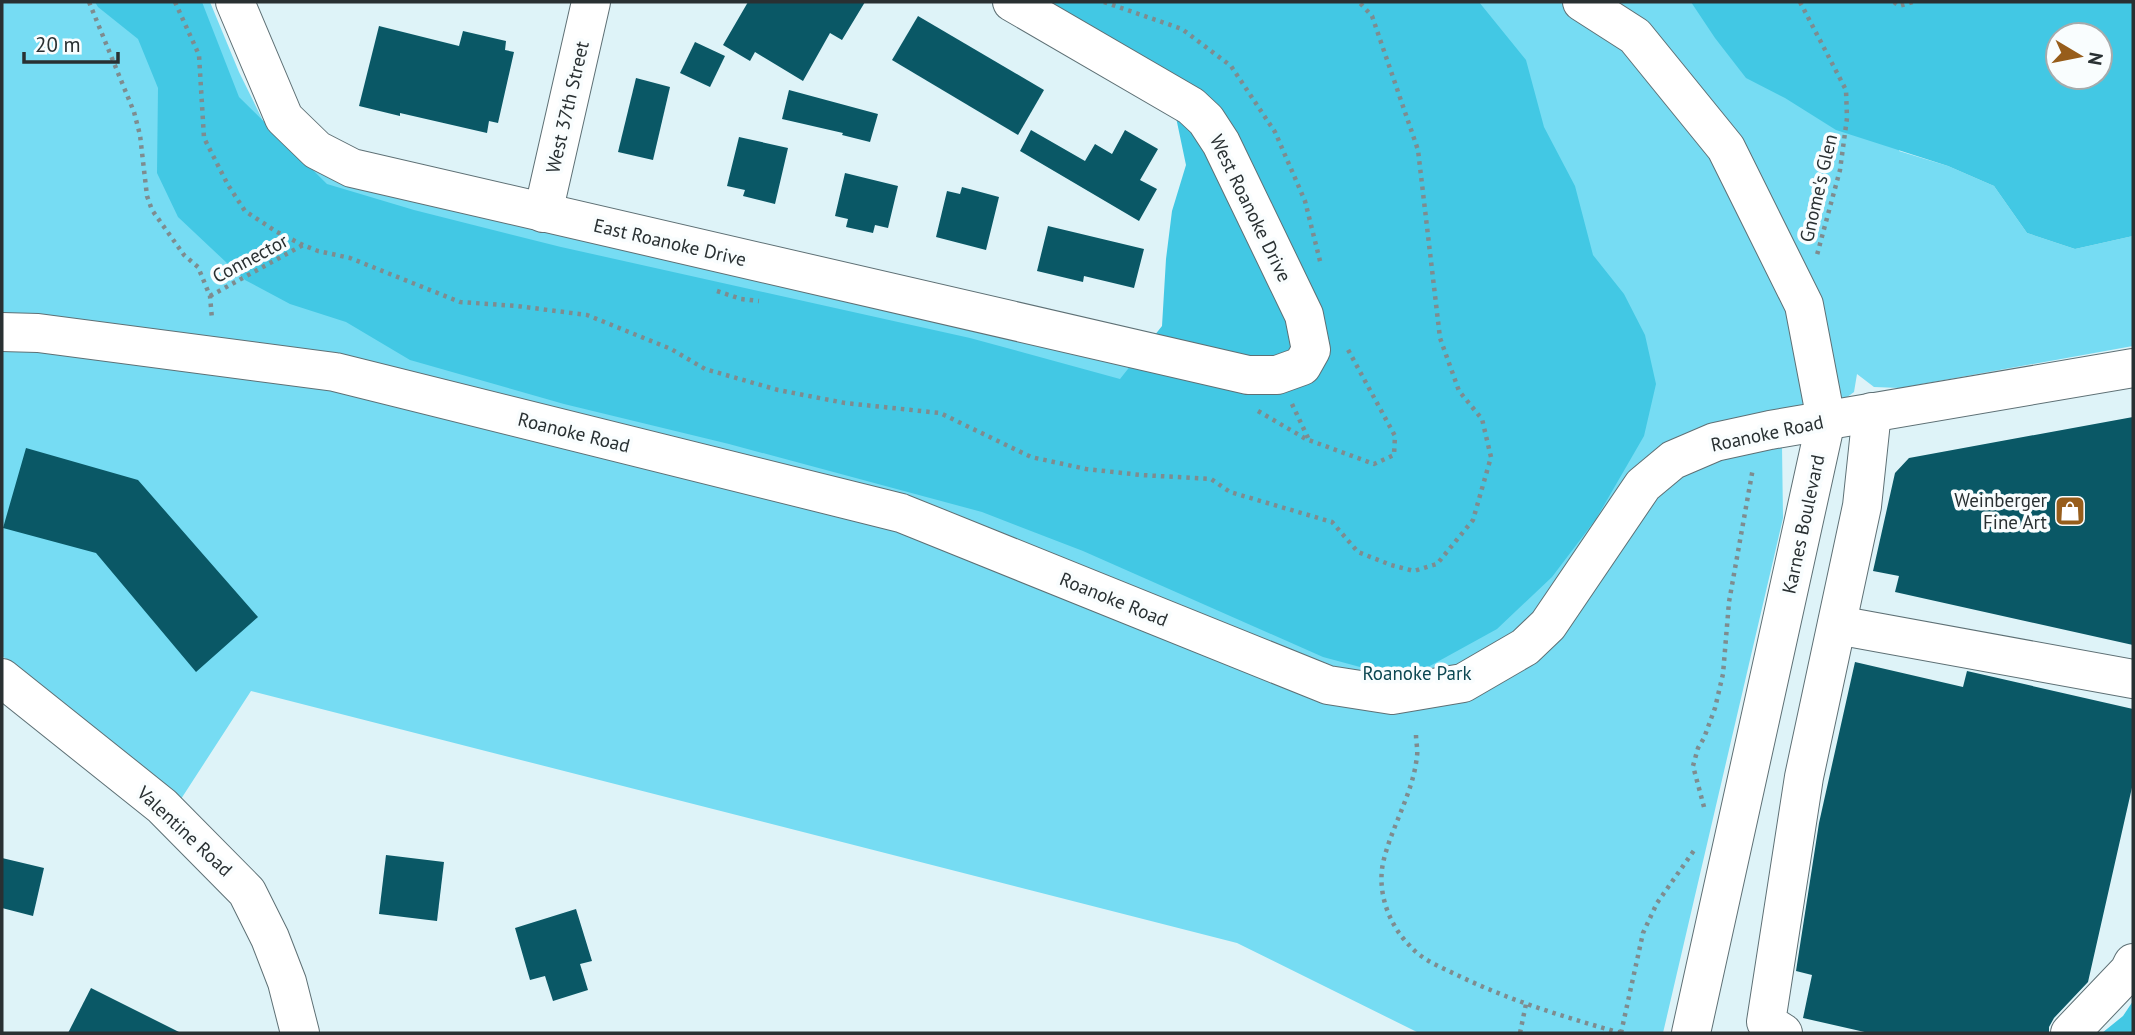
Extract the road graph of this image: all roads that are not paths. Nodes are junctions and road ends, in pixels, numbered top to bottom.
1 (235, 2) edge
2 (591, 2) edge
3 (1012, 2) edge
4 (1582, 2) edge
5 (543, 213) junction
6 (2, 332) edge
7 (1194, 363) joint
8 (2133, 368) edge
9 (1872, 412) junction
10 (1826, 420) junction
11 (1836, 625) junction
12 (2, 678) edge
13 (2133, 679) edge
14 (2133, 963) edge
15 (300, 1033) edge
16 (1690, 1033) edge
17 (1783, 1033) edge
18 (2070, 1033) edge

1 - 5 street, East Roanoke Drive
2 - 5 street, West 37th Street
3 - 7 street, West Roanoke Drive
4 - 10 street, Karnes Boulevard
5 - 7 street, East Roanoke Drive
6 - 10 street, Roanoke Road
8 - 9 street, Roanoke Road
9 - 10 street, Roanoke Road
9 - 11 street
10 - 16 street, Karnes Boulevard
11 - 13 street
11 - 17 street
12 - 15 street, Valentine Road
14 - 18 street

